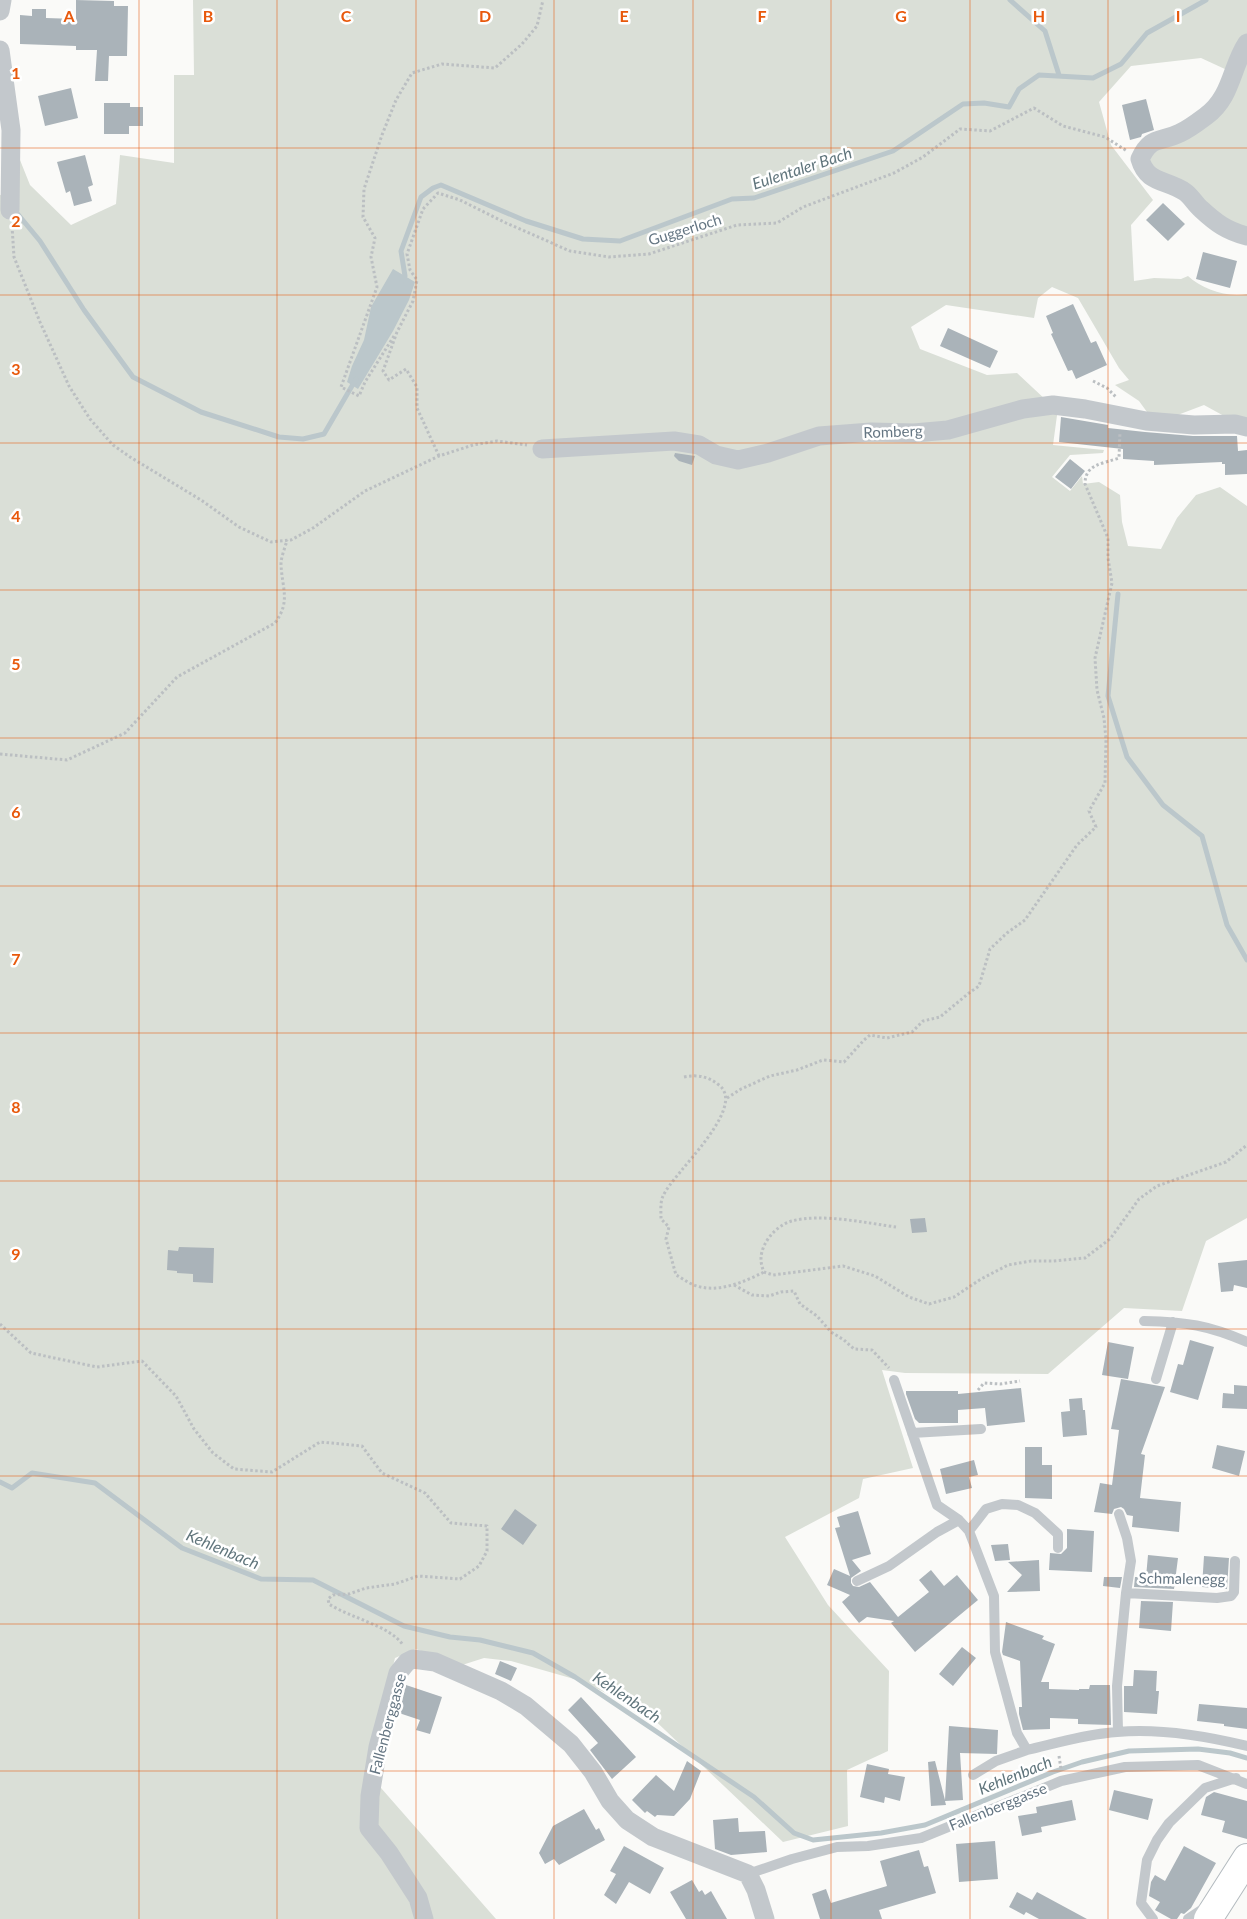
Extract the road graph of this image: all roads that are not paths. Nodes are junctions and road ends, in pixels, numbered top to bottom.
1 (2, 0) edge
2 (0, 11) edge
3 (1247, 43) edge
4 (0, 50) edge
5 (2, 73) edge
6 (10, 210) road end
7 (1247, 236) edge
8 (1247, 427) edge
9 (542, 449) road end
10 (1144, 1322) dead end
11 (1173, 1322) junction
12 (1247, 1342) edge
13 (1156, 1379) dead end
14 (894, 1380) road end
15 (981, 1429) dead end
16 (912, 1433) junction
17 (1119, 1514) dead end
18 (959, 1520) junction
19 (969, 1531) junction
20 (1058, 1548) dead end
21 (1236, 1561) dead end
22 (857, 1581) dead end
23 (1126, 1593) junction
24 (1118, 1732) junction
25 (1247, 1746) edge
26 (1027, 1750) junction
27 (973, 1775) dead end
28 (1236, 1778) junction
29 (1247, 1784) edge
30 (1247, 1858) edge
31 (748, 1874) junction
32 (1214, 1909) edge
33 (424, 1919) edge
34 (765, 1919) edge
35 (1153, 1919) edge
36 (1188, 1919) edge

1 - 2 street
3 - 7 street
4 - 5 street
5 - 6 street
8 - 9 street, Romberg
10 - 11 lane
11 - 12 lane
11 - 13 lane
14 - 16 lane
15 - 16 lane
16 - 18 lane
17 - 23 lane, Schmalenegg
18 - 19 lane
18 - 22 lane
19 - 20 lane
19 - 26 lane
21 - 23 lane, Schmalenegg
23 - 24 lane, Schmalenegg
24 - 25 lane
24 - 26 lane
26 - 27 lane
28 - 29 lane, Fallenberggasse
28 - 31 lane, Fallenberggasse
28 - 35 lane
30 - 32 street
31 - 33 street, Fallenberggasse
31 - 34 street
32 - 36 lane

